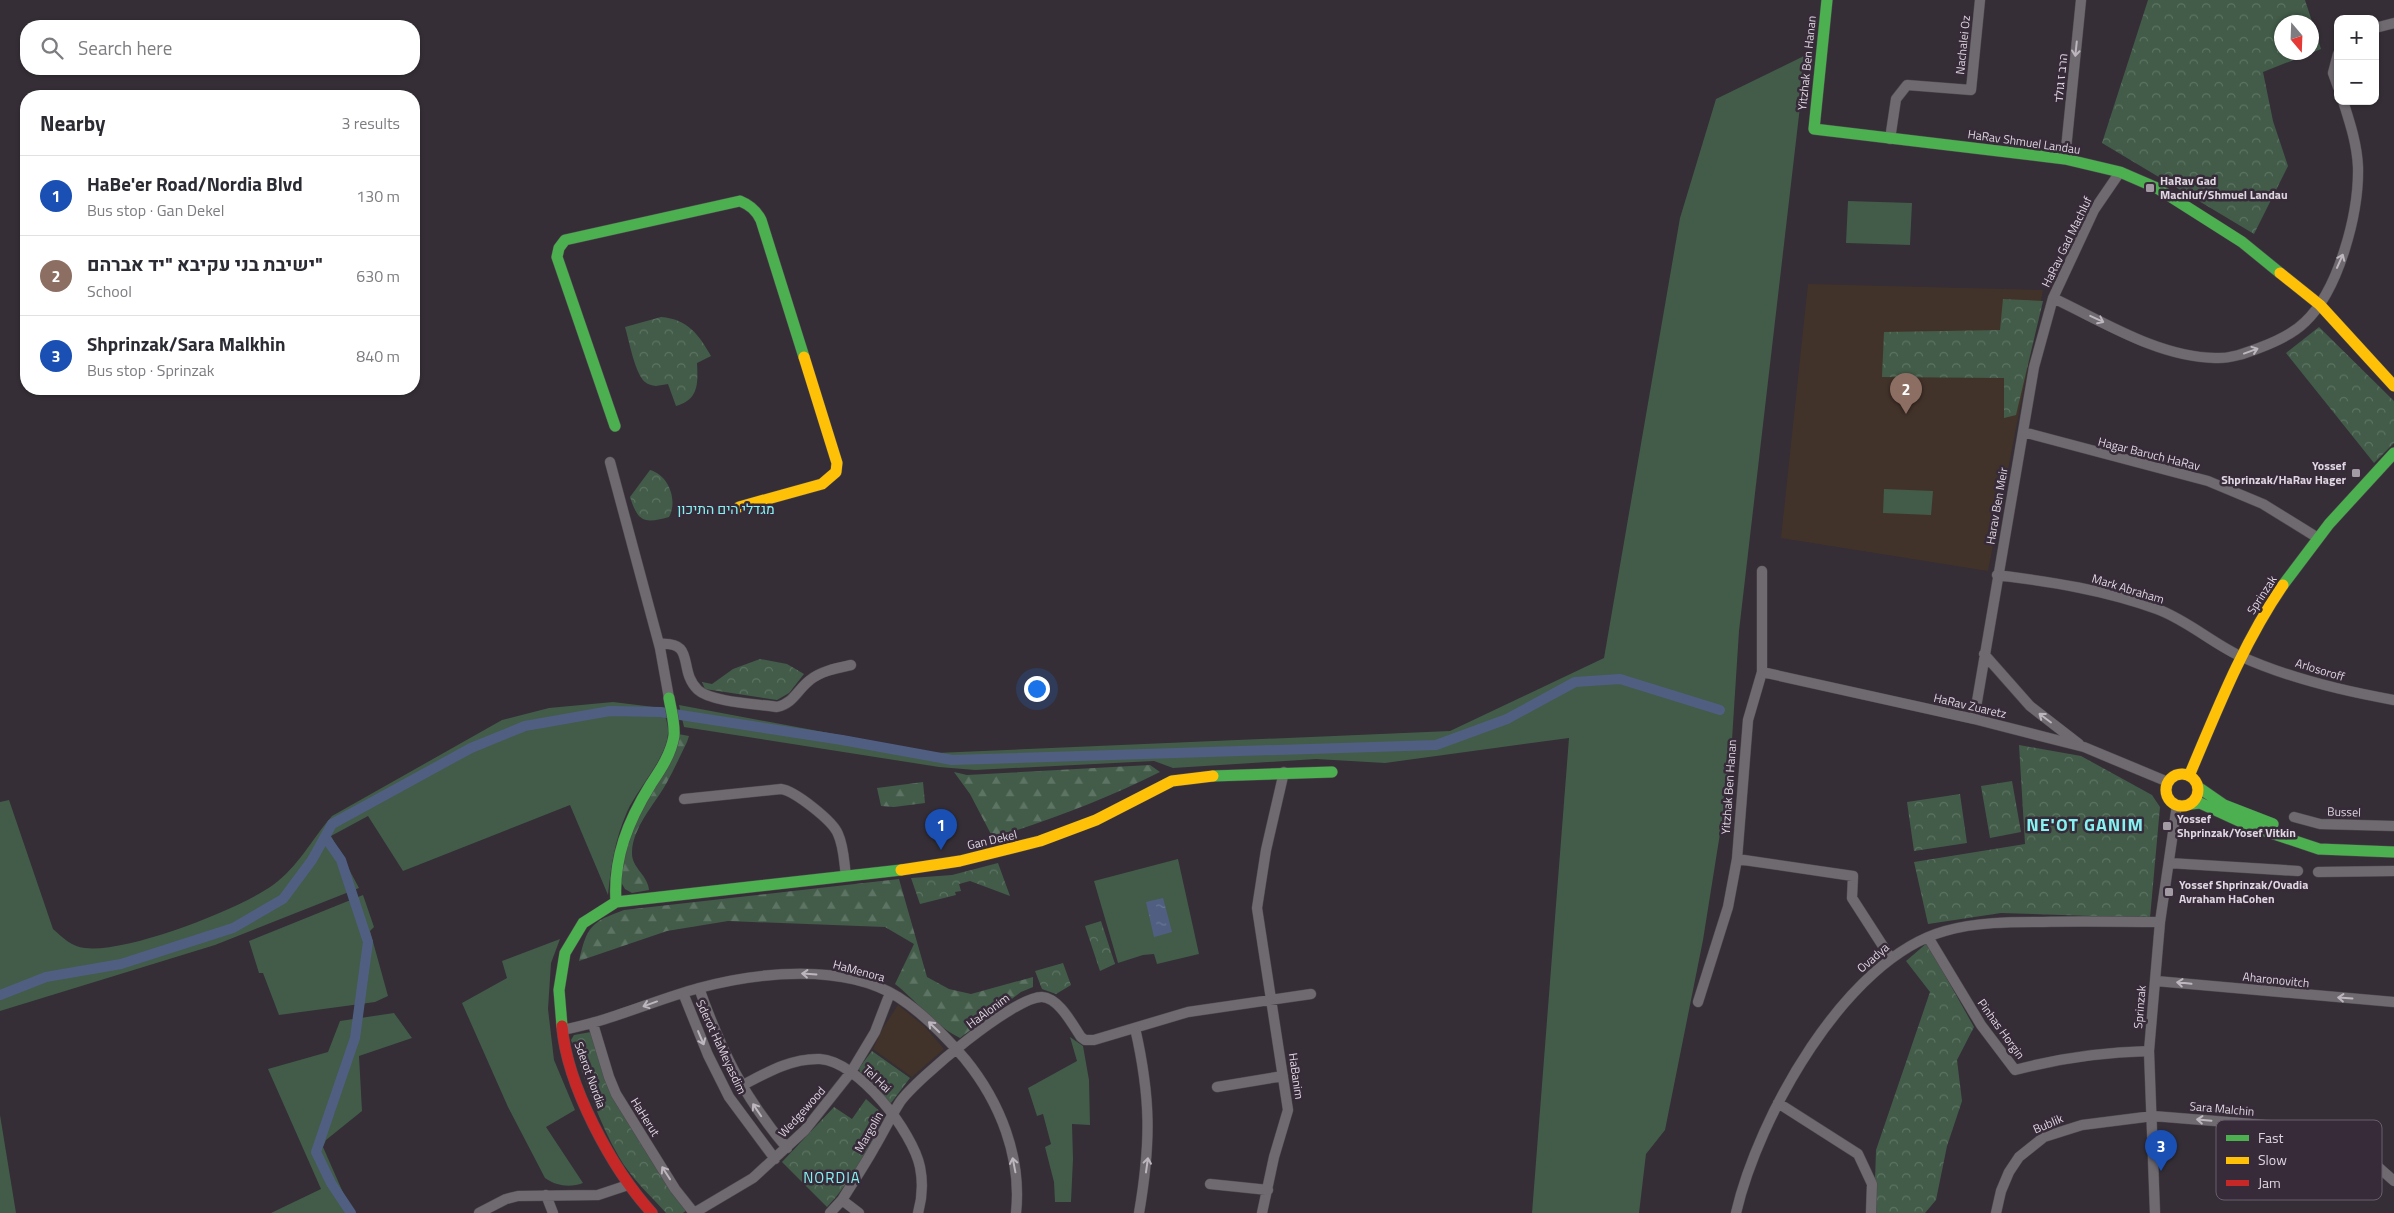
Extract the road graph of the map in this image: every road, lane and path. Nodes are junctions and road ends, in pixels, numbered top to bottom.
1 (1827, 0) edge
2 (1980, 0) edge
3 (2081, 0) edge
4 (2394, 23) edge
5 (2379, 27) edge
6 (2343, 105) edge
7 (1814, 129) joint
8 (1890, 139) junction
9 (2065, 159) junction
10 (2120, 172) junction
11 (2053, 298) junction
12 (2320, 305) junction
13 (2394, 386) edge
14 (614, 426) dead end
15 (2023, 432) junction
16 (2394, 453) edge
17 (610, 462) dead end
18 (739, 507) dead end
19 (2318, 538) junction
20 (1762, 571) dead end
21 (1997, 575) junction
22 (659, 644) junction
23 (1984, 654) junction
24 (2240, 656) junction
25 (851, 665) dead end
26 (1762, 672) junction
27 (669, 698) joint
28 (2394, 700) edge
29 (1974, 719) junction
30 (2084, 747) junction
31 (1284, 772) junction
32 (1332, 772) dead end
33 (2189, 776) junction
34 (2168, 782) junction
35 (2198, 787) junction
36 (684, 799) dead end
37 (2191, 804) junction
38 (2177, 805) junction
39 (2294, 817) dead end
40 (2394, 826) edge
41 (2394, 843) edge
42 (2394, 852) edge
43 (1737, 859) junction
44 (2169, 863) junction
45 (2298, 871) dead end
46 (2318, 872) dead end
47 (2394, 872) edge
48 (846, 876) junction
49 (616, 902) junction
50 (2160, 922) junction
51 (1928, 937) junction
52 (1890, 957) junction
53 (2156, 981) junction
54 (699, 988) junction
55 (682, 993) junction
56 (1311, 994) dead end
57 (893, 995) junction
58 (1272, 1000) junction
59 (1698, 1002) dead end
60 (2394, 1002) edge
61 (886, 1016) dead end
62 (593, 1024) junction
63 (1135, 1028) junction
64 (562, 1030) junction
65 (957, 1050) junction
66 (2149, 1051) junction
67 (851, 1072) junction
68 (1284, 1076) junction
69 (742, 1086) junction
70 (1217, 1087) dead end
71 (1778, 1103) junction
72 (893, 1114) junction
73 (2153, 1116) junction
74 (2216, 1121) edge
75 (787, 1148) junction
76 (775, 1159) junction
77 (2382, 1170) edge
78 (2394, 1181) edge
79 (1210, 1184) dead end
80 (628, 1185) junction
81 (1268, 1190) junction
82 (546, 1195) junction
83 (842, 1200) junction
84 (832, 1212) edge
85 (479, 1213) edge
86 (553, 1213) edge
87 (652, 1213) edge
88 (694, 1213) edge
89 (859, 1213) edge
90 (918, 1213) edge
91 (1016, 1213) edge
92 (1139, 1213) edge
93 (1262, 1213) edge
94 (1736, 1213) edge
95 (1871, 1213) edge
96 (1996, 1213) edge
97 (2155, 1213) edge

1 - 7 street, Yitzhak Ben Hanan
2 - 8 street, Nachalei Oz
3 -> 9 street, הרב ז גולד
4 - 5 street
12 -> 6 street
7 - 8 street, HaRav Shmuel Landau
8 - 9 street, HaRav Shmuel Landau
9 - 10 street, HaRav Shmuel Landau
10 - 11 street, HaRav Gad Machluf
10 - 12 street, HaRav Shmuel Landau
11 -> 12 street
11 - 15 street, Harav Ben Meir
12 - 13 street, HaRav Shmuel Landau
14 - 18 street
15 - 19 street, Hagar Baruch HaRav
15 - 21 street, Harav Ben Meir
16 - 19 street, Sprinzak
17 - 22 street
19 - 24 street, Sprinzak
20 - 26 street, Yitzhak Ben Hanan
21 - 23 street, Harav Ben Meir
21 - 24 street, Mark Abraham
22 - 25 street
22 - 27 street
23 - 29 street, Harav Ben Meir
30 -> 23 street
24 - 28 street, Arlosoroff
24 - 33 street, Sprinzak
26 - 29 street, HaRav Zuaretz
26 - 43 street, Yitzhak Ben Hanan
27 - 49 street
29 - 30 street, HaRav Zuaretz
30 - 34 street, HaRav Zuaretz
31 - 32 street, Gan Dekel
31 - 48 street, Gan Dekel
31 - 58 street, HaBanim
33 - 34 street
33 - 35 street
34 - 38 street
35 - 37 street
35 - 41 street
36 - 48 street
37 - 38 street
37 - 42 street
38 - 44 street, Sprinzak
39 - 40 street, Bussel
43 - 52 street
43 - 59 street, Yitzhak Ben Hanan
44 - 45 street
44 - 50 street, Sprinzak
46 - 47 street
48 - 49 street, Gan Dekel
49 - 64 street, Sderot Nordia
50 - 51 street, Ovadya
50 - 53 street, Sprinzak
51 - 52 street, Ovadya
51 - 66 street, Pinhas Horgin
52 - 71 street, Ovadya
60 -> 53 street, Aharonovitch
53 - 66 street, Sprinzak
54 - 55 street, HaMenora
57 -> 54 street, HaMenora
54 - 69 street, Sderot HaMeyasdim
55 -> 62 street, HaMenora
55 -> 76 street, Sderot HaMeyasdim
56 - 58 street, HaAlonim
57 - 61 street
65 -> 57 street, HaMenora
57 - 67 street, Wedgewood
58 - 63 street, HaAlonim
58 - 68 street, HaBanim
62 - 64 street, HaMenora
88 -> 62 street, HaHerut
63 - 65 street, HaAlonim
92 -> 63 street
64 - 80 street, Sderot Nordia
65 - 72 street, Margolin
91 -> 65 street, HaMenora
66 - 73 street, Sprinzak
67 - 69 street, Tel Hai
67 - 72 street, Tel Hai
67 - 75 street, Wedgewood
68 - 70 street
68 - 81 street, HaBanim
75 -> 69 street, Sderot HaMeyasdim
71 - 94 street, Ovadya
71 - 95 street
72 - 83 street, Margolin
72 - 90 street, Tel Hai
74 -> 73 street, Sara Malchin
73 - 96 street, Bublik
73 - 97 street, Sprinzak
75 - 76 street, Wedgewood
76 - 88 street, Wedgewood
78 -> 77 street, Sara Malchin
79 - 81 street
80 - 82 street
80 - 87 street, Sderot Nordia
81 - 93 street, HaBanim
82 - 85 street
82 - 86 street
83 - 84 street, Margolin
83 - 89 street

